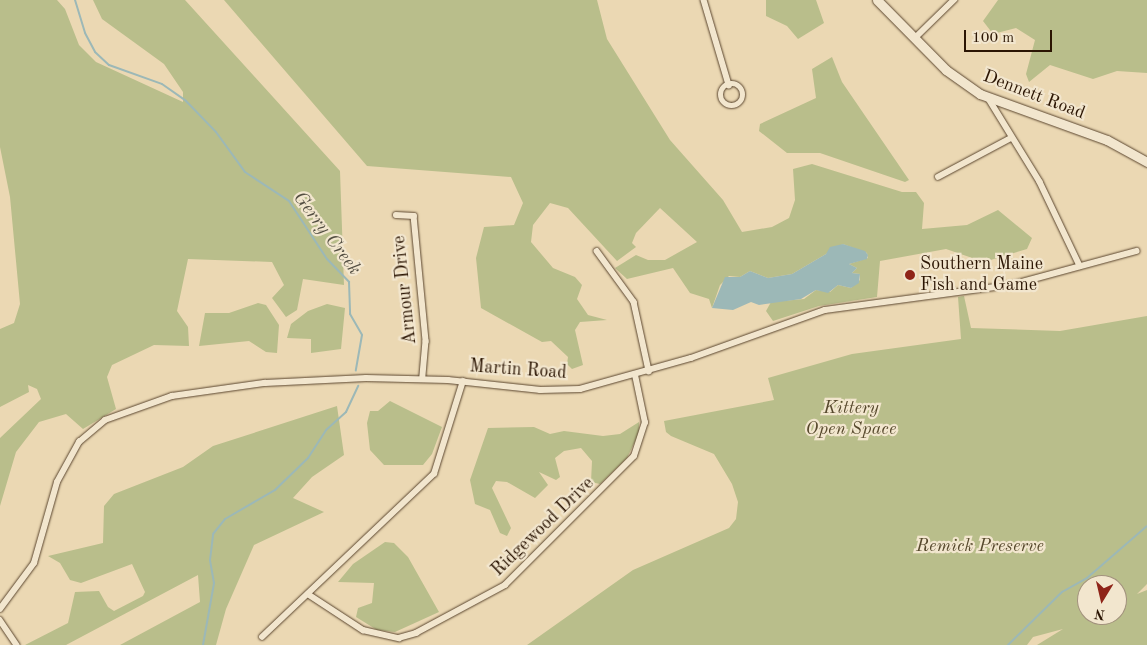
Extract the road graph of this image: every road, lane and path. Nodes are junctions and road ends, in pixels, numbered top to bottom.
1 (704, 0) edge
2 (878, 0) edge
3 (954, 0) edge
4 (914, 39) junction
5 (729, 85) dead end
6 (989, 100) junction
7 (1011, 138) junction
8 (1147, 162) edge
9 (938, 177) dead end
10 (396, 215) dead end
11 (597, 251) dead end
12 (1136, 251) dead end
13 (1080, 266) junction
14 (649, 371) junction
15 (636, 375) junction
16 (423, 378) junction
17 (463, 381) junction
18 (308, 594) junction
19 (0, 609) edge
20 (0, 620) edge
21 (262, 637) dead end
22 (17, 645) edge

1 - 5 street
2 - 4 street, Dennett Road
3 - 4 street
4 - 6 street, Dennett Road
6 - 7 street
6 - 8 street, Dennett Road
7 - 9 street
7 - 13 street
10 - 16 street, Armour Drive
11 - 14 street
12 - 13 street, Martin Road
13 - 14 street, Martin Road
14 - 15 street, Martin Road
15 - 17 street, Martin Road
15 - 18 street, Ridgewood Drive
16 - 17 street, Martin Road
16 - 19 street, Martin Road
17 - 18 street
18 - 21 street
20 - 22 street

